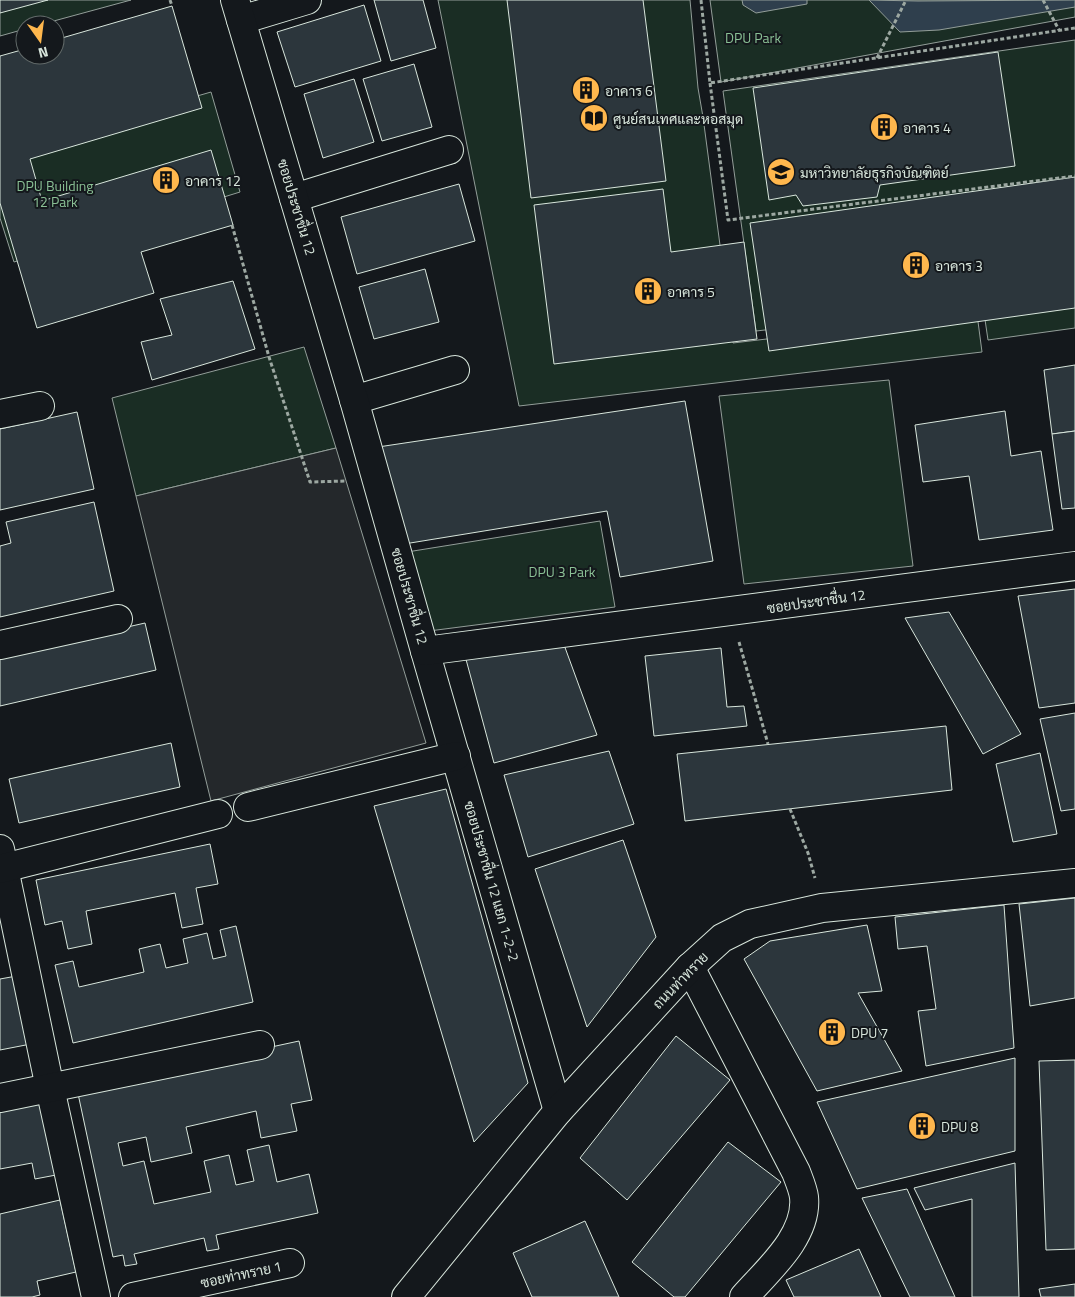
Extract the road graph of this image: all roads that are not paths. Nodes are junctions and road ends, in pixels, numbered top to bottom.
1 (307, 0) edge
2 (238, 10) edge
3 (449, 150) dead end
4 (294, 198) junction
5 (455, 370) dead end
6 (354, 400) junction
7 (40, 406) dead end
8 (0, 414) edge
9 (1075, 566) edge
10 (118, 619) dead end
11 (0, 645) edge
12 (426, 651) junction
13 (456, 756) junction
14 (248, 807) dead end
15 (218, 814) dead end
16 (1, 862) edge
17 (1075, 883) edge
18 (690, 967) junction
19 (260, 1045) dead end
20 (50, 1088) junction
21 (0, 1098) edge
22 (558, 1111) junction
23 (290, 1263) dead end
24 (96, 1297) edge
25 (133, 1297) edge
26 (406, 1297) edge
27 (744, 1297) edge

1 - 2 street
2 - 4 street, ซอยประชาชื่น 12
3 - 4 street
4 - 6 street, ซอยประชาชื่น 12
5 - 6 street
6 - 12 street, ซอยประชาชื่น 12
7 - 8 street
9 - 12 street, ซอยประชาชื่น 12
10 - 11 street
12 - 13 street, ซอยประชาชื่น 12 แยก 1-2-2
13 - 14 street
13 - 22 street, ซอยประชาชื่น 12 แยก 1-2-2
15 - 16 street
16 - 20 street
17 - 18 street, ถนนท่าทราย
18 - 22 street, ถนนท่าทราย
18 - 27 street
19 - 20 street
20 - 21 street
20 - 24 street
22 - 26 street, ถนนท่าทราย
23 - 25 street, ซอยท่าทราย 1

